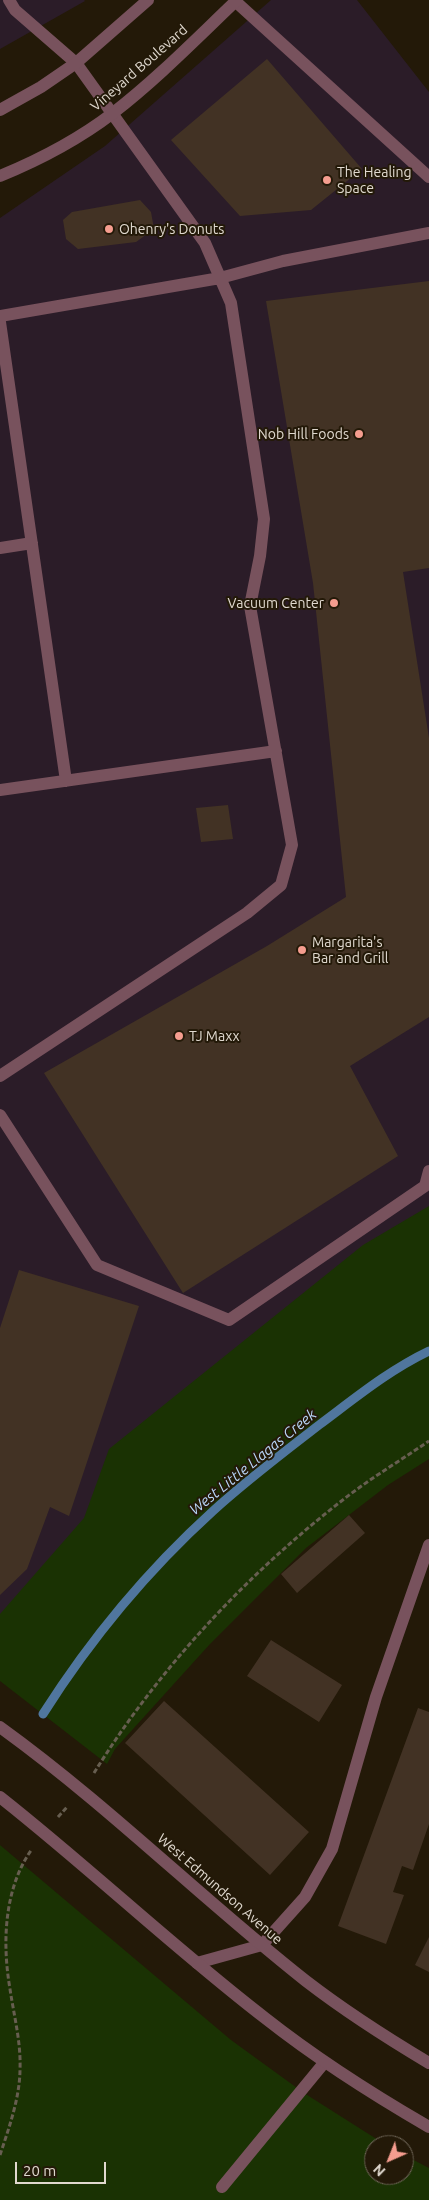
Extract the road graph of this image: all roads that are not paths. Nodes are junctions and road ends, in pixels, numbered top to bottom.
1 (9, 0) edge
2 (148, 0) edge
3 (236, 1) edge
4 (76, 63) junction
5 (0, 110) edge
6 (112, 114) junction
7 (0, 176) edge
8 (429, 177) edge
9 (429, 233) edge
10 (220, 278) junction
11 (0, 316) edge
12 (0, 322) edge
13 (32, 543) junction
14 (0, 548) edge
15 (276, 751) junction
16 (66, 781) junction
17 (0, 790) edge
18 (0, 1076) edge
19 (2, 1118) edge
20 (0, 1136) edge
21 (429, 1171) edge
22 (429, 1546) edge
23 (0, 1727) edge
24 (0, 1797) edge
25 (262, 1945) junction
26 (197, 1963) junction
27 (324, 2063) junction
28 (429, 2063) edge
29 (429, 2127) edge
30 (222, 2188) dead end

1 - 4 street
2 - 4 street
3 - 6 street, Vineyard Boulevard
3 - 8 street
4 - 5 street
4 - 6 street
6 - 7 street, Vineyard Boulevard
6 - 10 street
9 - 10 street
10 - 11 street
10 - 15 street
12 - 13 street
13 - 14 street
13 - 16 street
15 - 16 street
15 - 18 street
16 - 17 street
19 - 20 street
19 - 21 street
22 - 25 street
23 - 25 street, West Edmundson Avenue
24 - 26 street
25 - 26 street
25 - 28 street, West Edmundson Avenue
26 - 27 street
27 - 29 street
27 - 30 street

